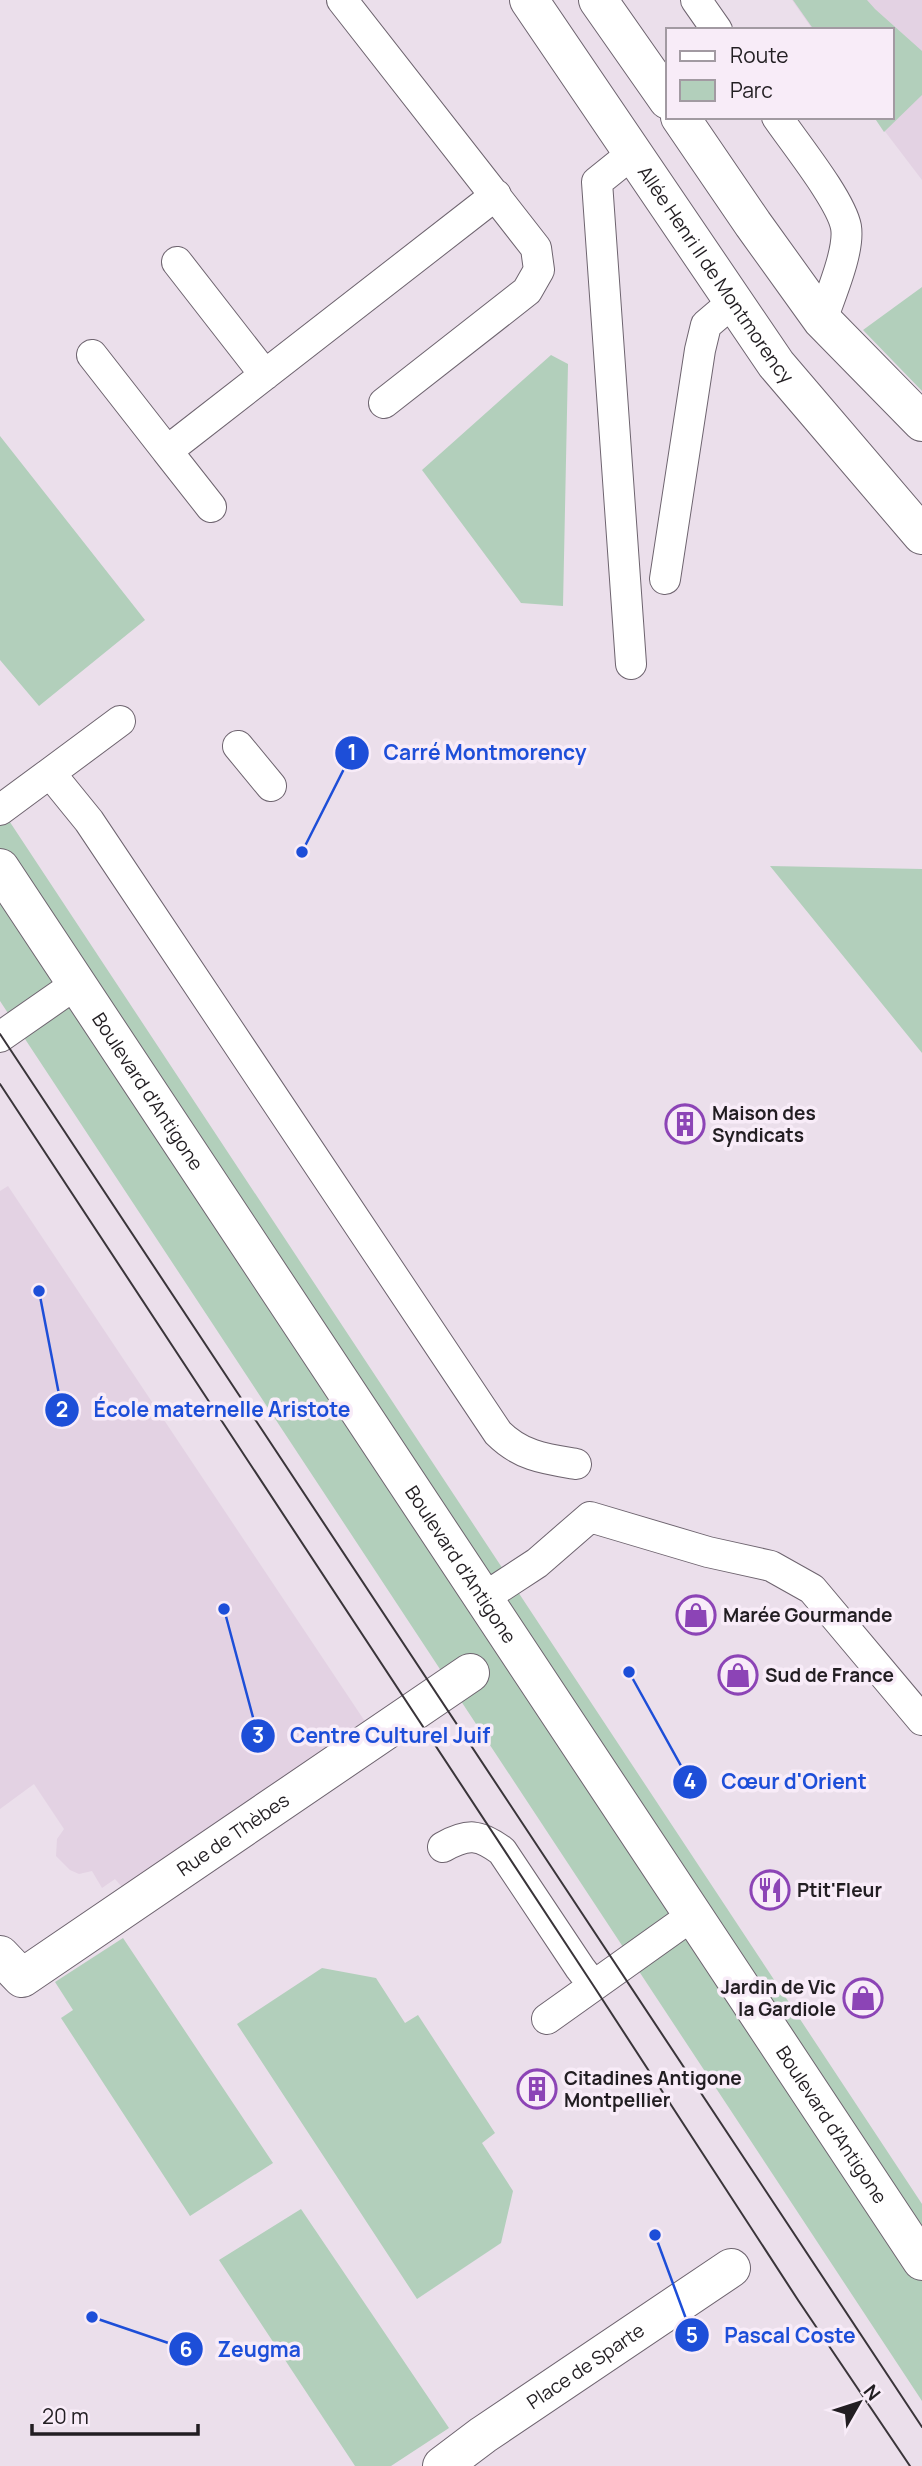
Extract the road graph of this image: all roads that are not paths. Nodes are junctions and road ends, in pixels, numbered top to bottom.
1 (342, 0) edge
2 (529, 0) edge
3 (598, 0) edge
4 (696, 0) edge
5 (716, 28) edge
6 (666, 97) edge
7 (681, 119) edge
8 (778, 119) edge
9 (633, 153) junction
10 (496, 195) junction
11 (177, 262) dead end
12 (733, 302) junction
13 (822, 320) junction
14 (92, 355) dead end
15 (265, 375) junction
16 (384, 403) dead end
17 (922, 422) edge
18 (167, 451) junction
19 (211, 507) dead end
20 (922, 536) edge
21 (665, 579) dead end
22 (631, 664) dead end
23 (120, 722) dead end
24 (238, 746) dead end
25 (50, 773) junction
26 (271, 786) dead end
27 (0, 810) edge
28 (0, 868) edge
29 (76, 984) junction
30 (0, 1037) edge
31 (576, 1464) dead end
32 (482, 1599) junction
33 (471, 1673) dead end
34 (922, 1720) edge
35 (443, 1847) dead end
36 (693, 1915) junction
37 (0, 1955) edge
38 (593, 1985) junction
39 (547, 2019) dead end
40 (922, 2261) edge
41 (731, 2268) dead end
42 (442, 2466) edge

1 - 10 lane
2 - 9 street, Allée Henri II de Montmorency
3 - 6 street
4 - 5 lane
7 - 13 street
8 - 13 lane
9 - 12 street, Allée Henri II de Montmorency
9 - 22 lane
10 - 15 lane
10 - 16 lane
11 - 15 lane
12 - 20 street, Allée Henri II de Montmorency
12 - 21 lane
13 - 17 street
14 - 18 lane
15 - 18 lane
18 - 19 lane
23 - 25 lane
24 - 26 lane
25 - 27 lane
25 - 31 lane
28 - 29 street, Boulevard d'Antigone
29 - 30 lane
29 - 32 street, Boulevard d'Antigone
32 - 34 lane
32 - 36 street, Boulevard d'Antigone
33 - 37 street, Rue de Thèbes
35 - 38 lane
36 - 38 lane
36 - 40 street, Boulevard d'Antigone
38 - 39 lane
41 - 42 street, Place de Sparte

